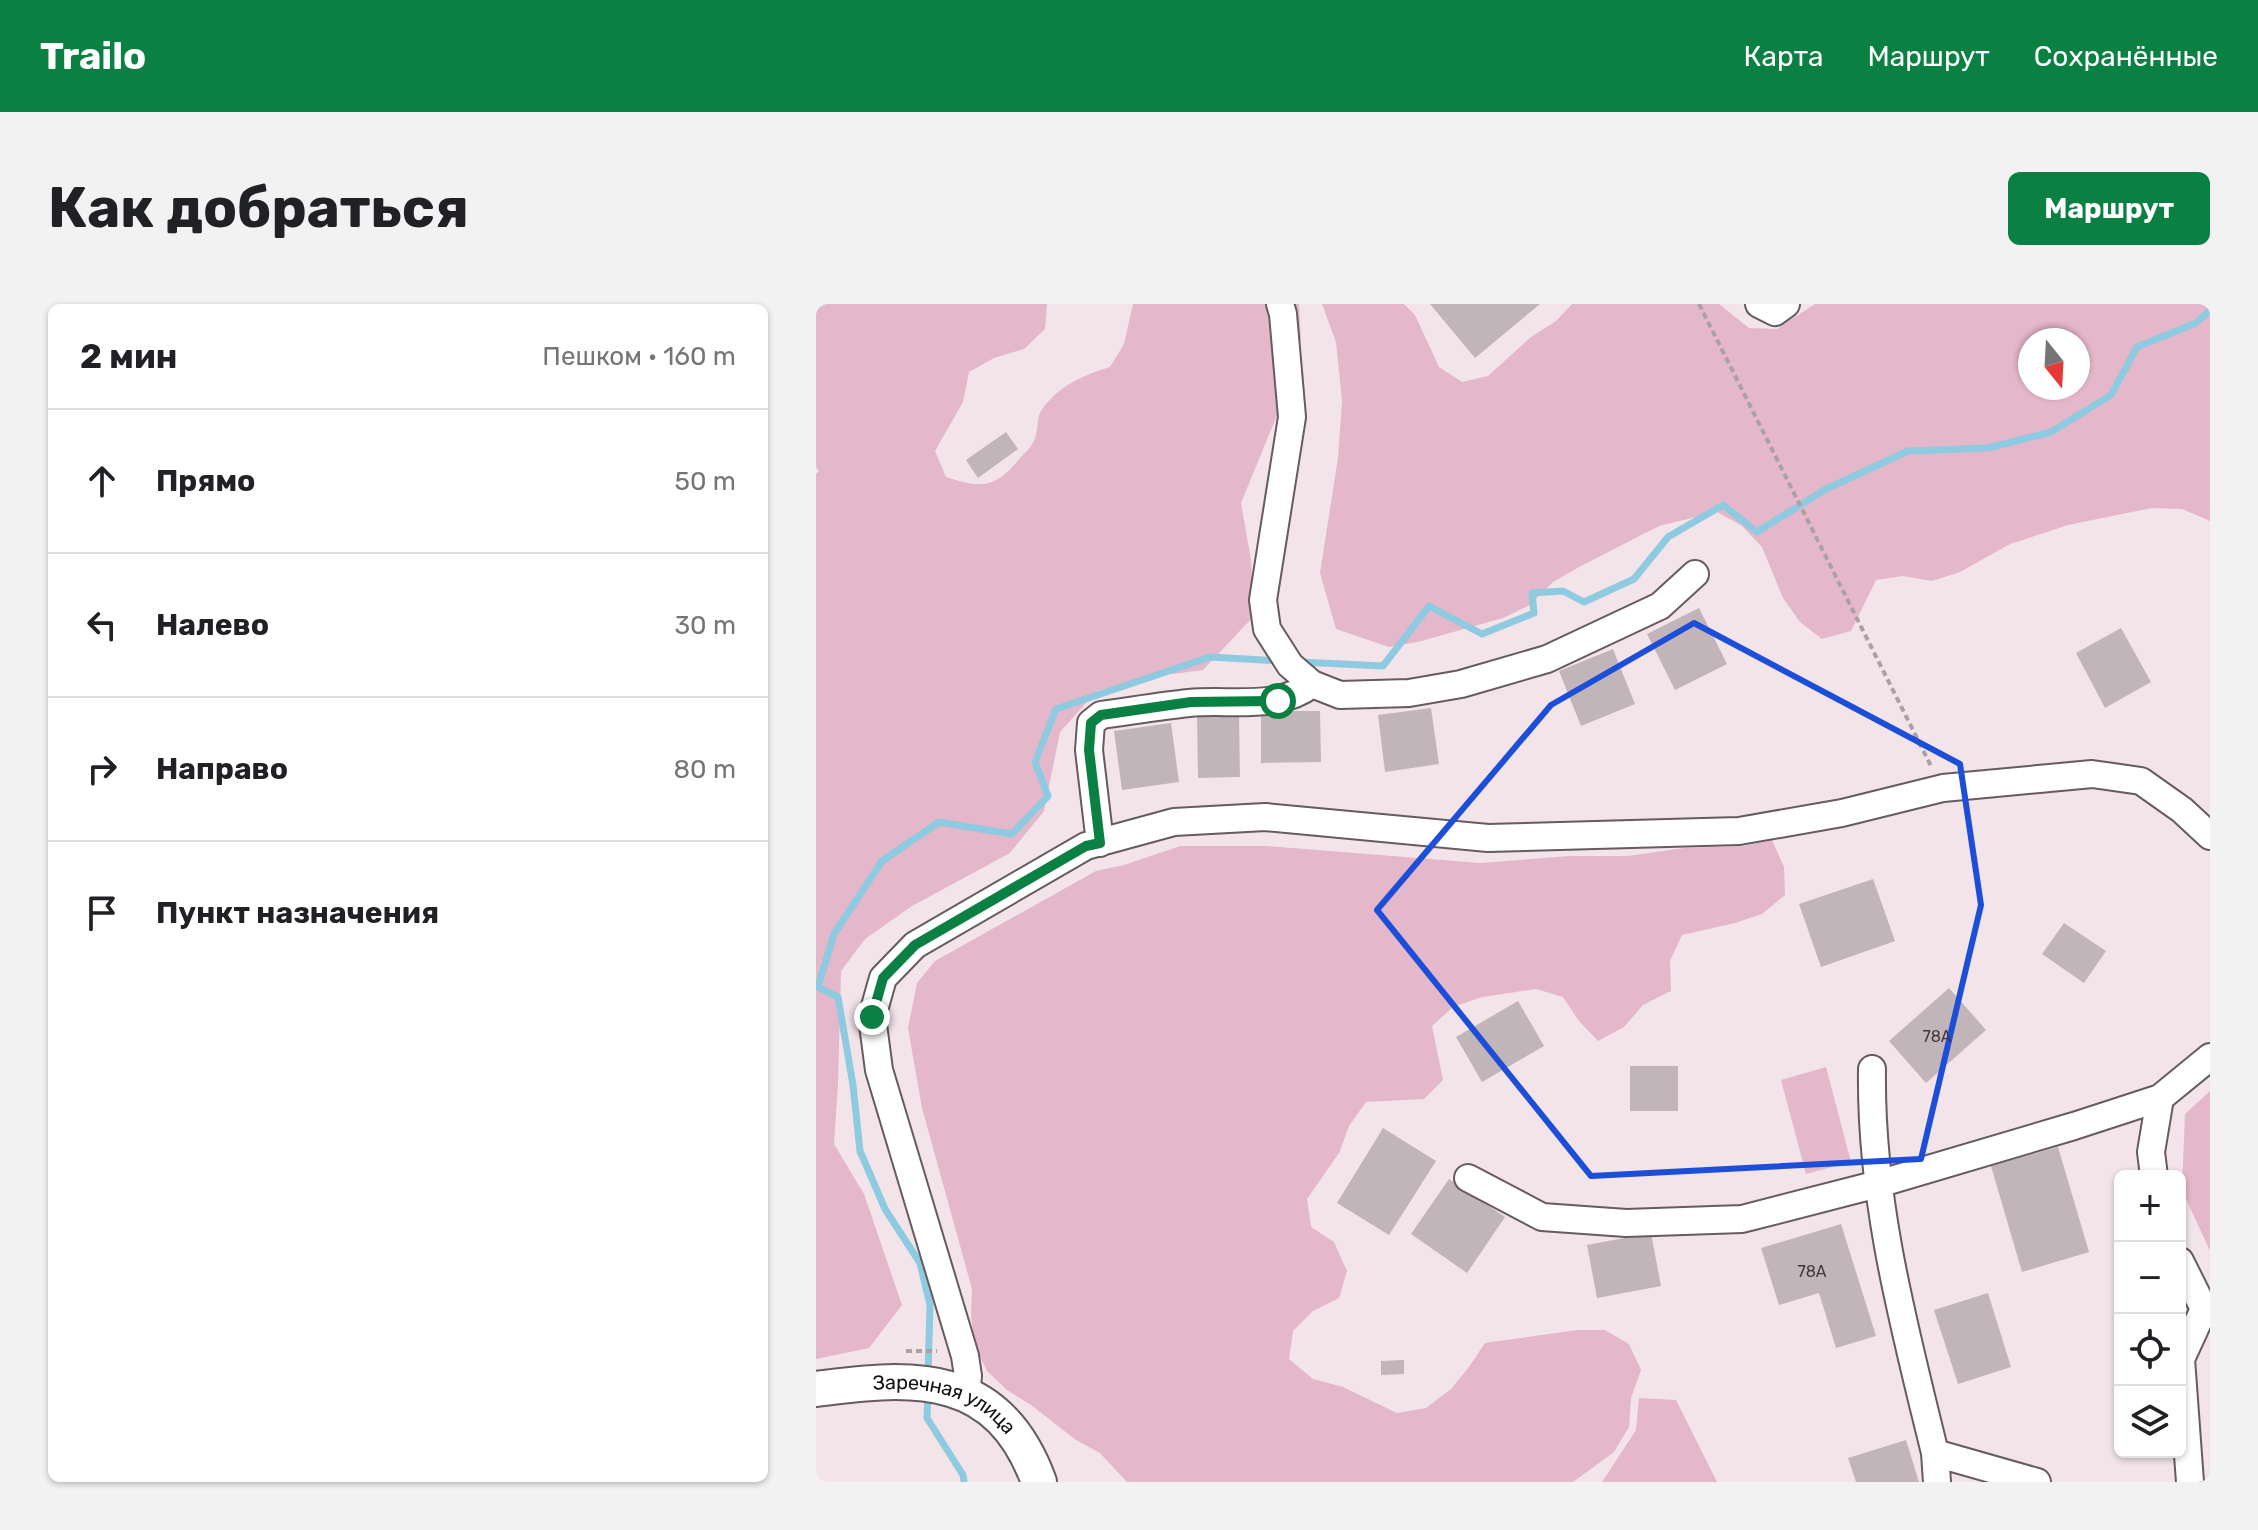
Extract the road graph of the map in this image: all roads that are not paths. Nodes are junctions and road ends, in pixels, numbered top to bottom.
1 (1280, 304) edge
2 (1759, 304) edge
3 (1786, 304) edge
4 (1695, 574) dead end
5 (1312, 684) junction
6 (2210, 836) edge
7 (1100, 843) junction
8 (2210, 1057) edge
9 (1872, 1069) dead end
10 (2160, 1098) junction
11 (2153, 1170) edge
12 (1468, 1178) dead end
13 (1878, 1184) junction
14 (2186, 1272) edge
15 (2207, 1309) edge
16 (816, 1389) edge
17 (966, 1395) junction
18 (1935, 1453) junction
19 (1039, 1482) edge
20 (1937, 1482) edge
21 (2037, 1482) edge
22 (2190, 1482) edge

1 - 5 lane
2 - 3 lane
4 - 5 lane
5 - 7 lane
6 - 7 lane
7 - 17 lane
8 - 10 lane
9 - 13 lane
10 - 11 lane
10 - 13 lane
12 - 13 lane
13 - 18 lane
14 - 15 lane
15 - 22 lane
16 - 17 main road, Заречная улица
17 - 19 main road, Заречная улица
18 - 20 lane
18 - 21 lane

